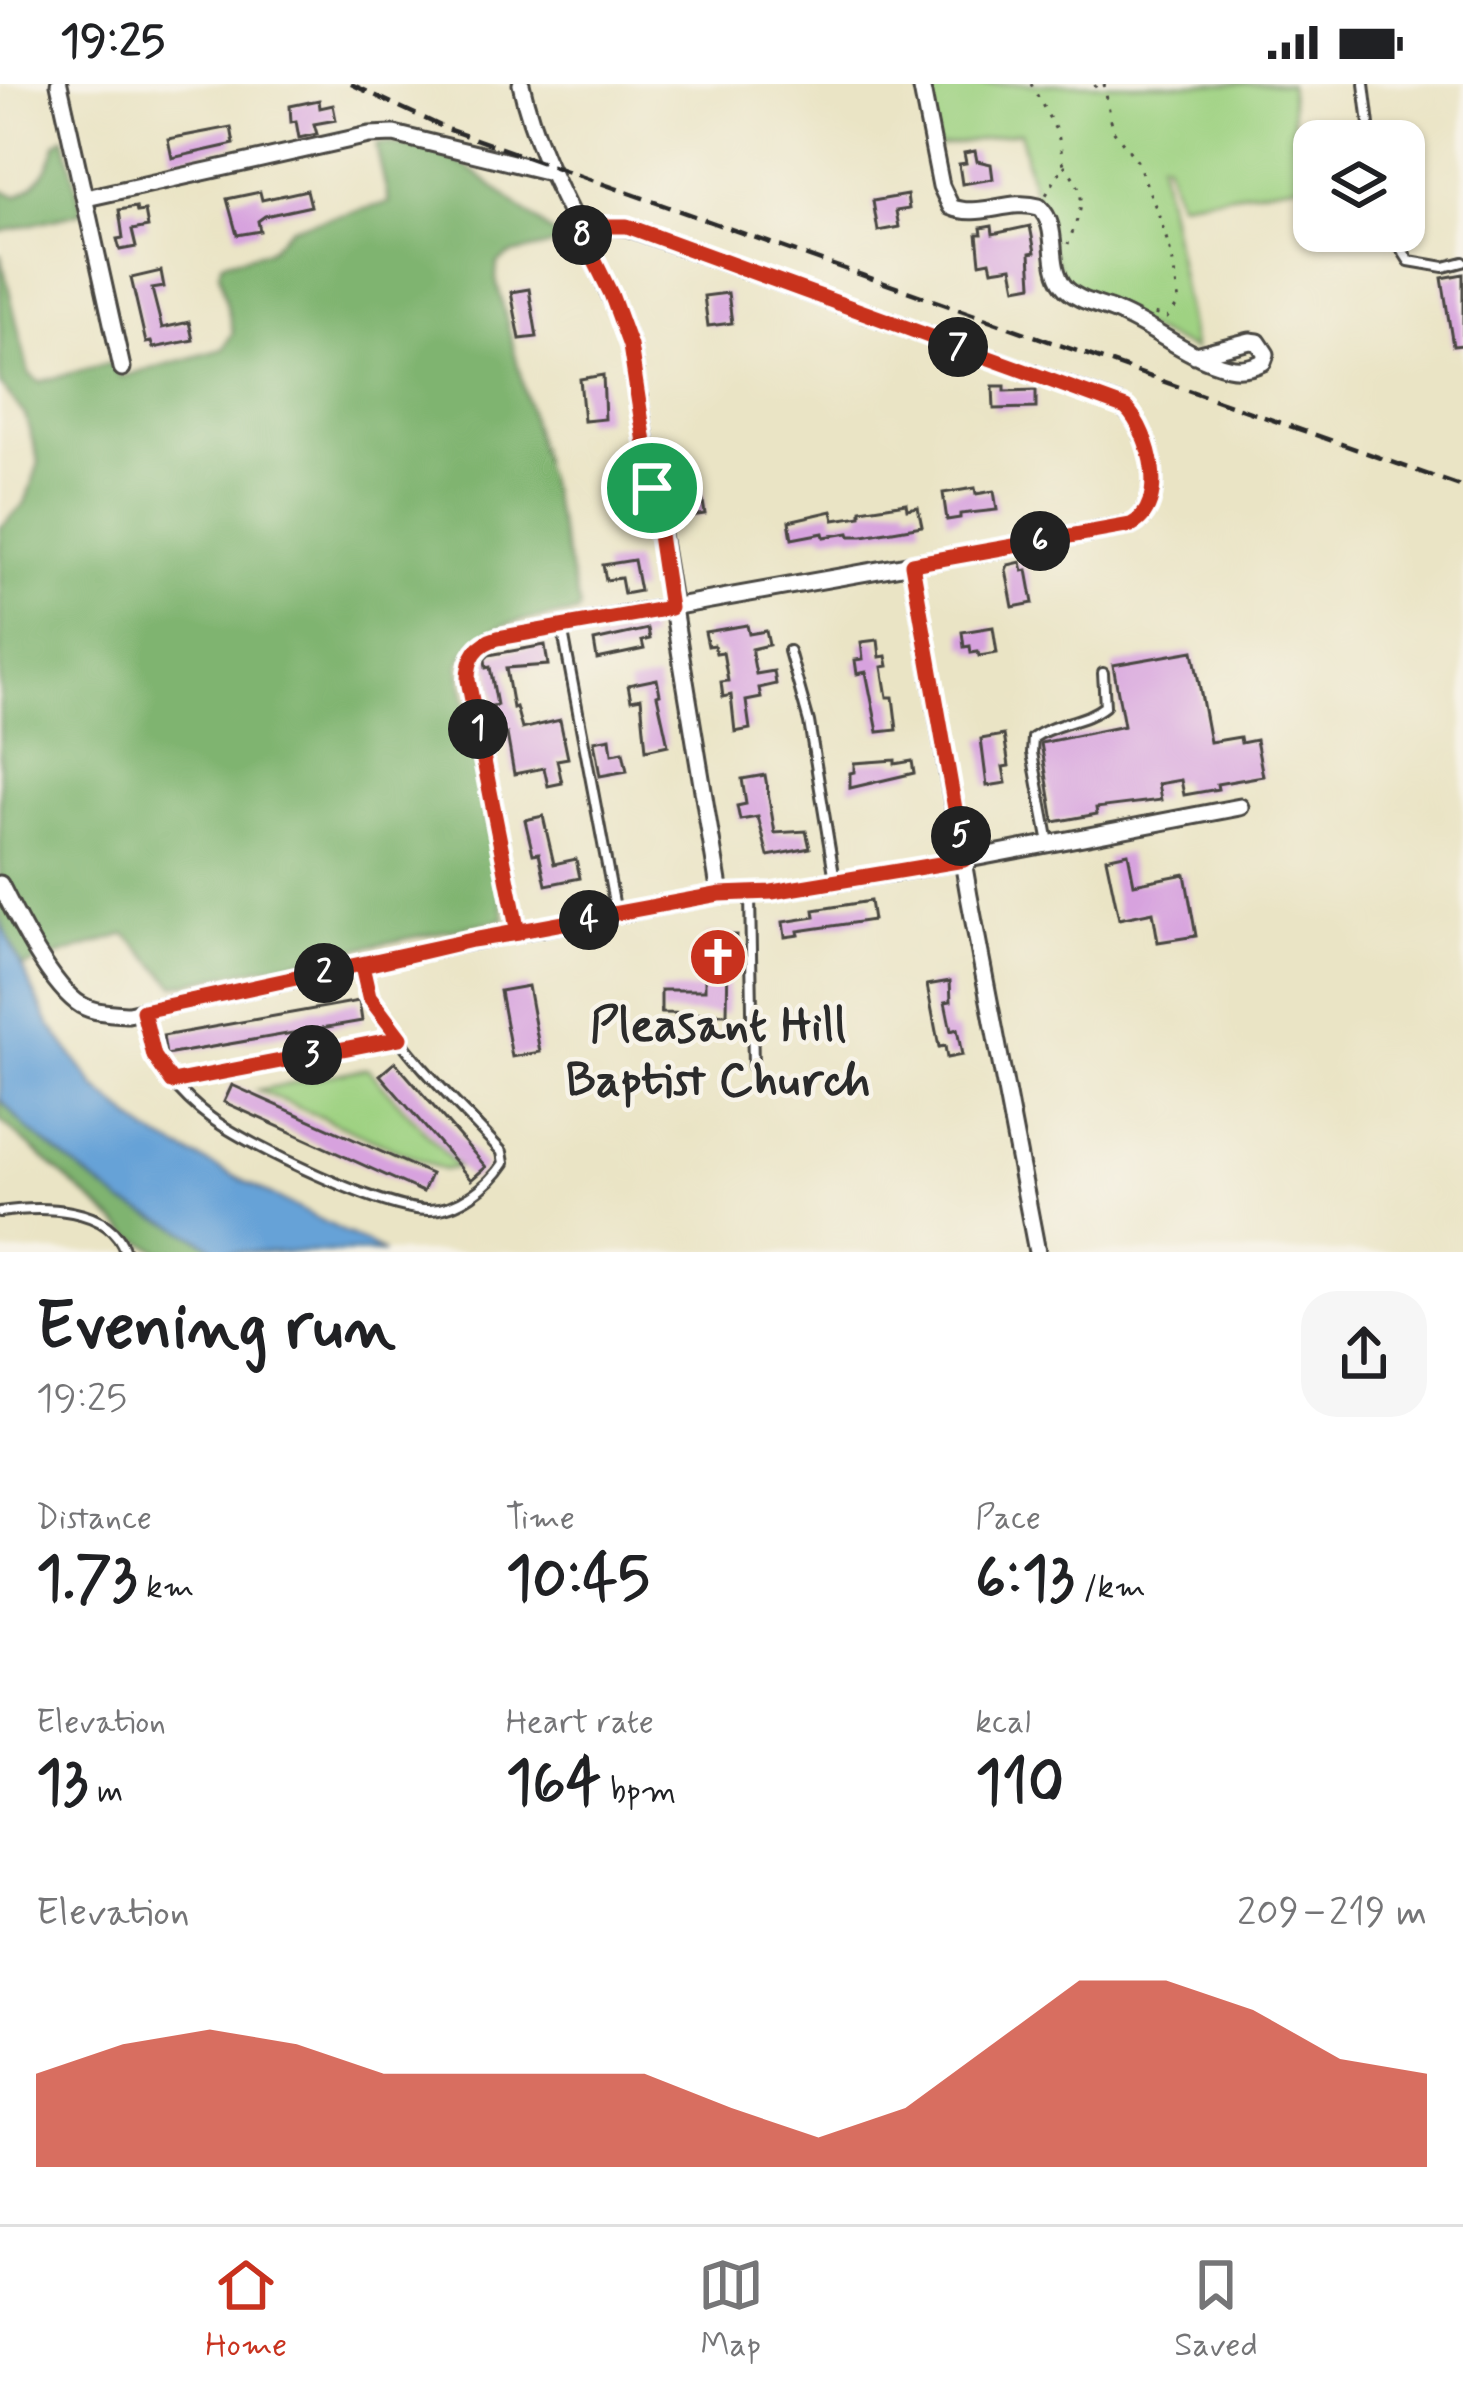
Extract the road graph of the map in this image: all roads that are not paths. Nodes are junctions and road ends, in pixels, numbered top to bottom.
1 (59, 84) edge
2 (521, 84) edge
3 (921, 84) edge
4 (1364, 84) edge
5 (1368, 120) edge
6 (550, 172) junction
7 (86, 198) junction
8 (580, 231) junction
9 (1403, 252) edge
10 (1463, 262) edge
11 (1195, 355) dead end
12 (122, 368) dead end
13 (912, 564) junction
14 (670, 608) junction
15 (562, 627) junction
16 (789, 651) dead end
17 (1102, 673) dead end
18 (1240, 807) dead end
19 (1049, 844) junction
20 (964, 860) junction
21 (836, 882) junction
22 (0, 884) edge
23 (720, 894) junction
24 (750, 894) junction
25 (616, 915) junction
26 (518, 933) junction
27 (362, 966) junction
28 (143, 1011) junction
29 (400, 1038) junction
30 (753, 1067) dead end
31 (172, 1082) junction
32 (0, 1212) edge
33 (125, 1252) edge
34 (1037, 1252) edge

1 - 7 street
2 - 6 street
3 - 11 street
4 - 5 lane
6 - 7 street
6 - 8 street
7 - 12 street
8 - 13 street
8 - 14 street
9 - 10 lane
13 - 14 street
13 - 20 street
14 - 15 street
14 - 23 street
15 - 25 lane
15 - 26 street
16 - 21 lane
17 - 19 lane
18 - 19 street
19 - 20 street
20 - 21 street
20 - 34 street
21 - 24 street
22 - 28 street
23 - 24 street
23 - 25 street
24 - 30 lane
25 - 26 street
26 - 27 street
27 - 28 street
27 - 29 lane
28 - 31 lane
29 - 31 lane
29 - 31 lane
32 - 33 lane

